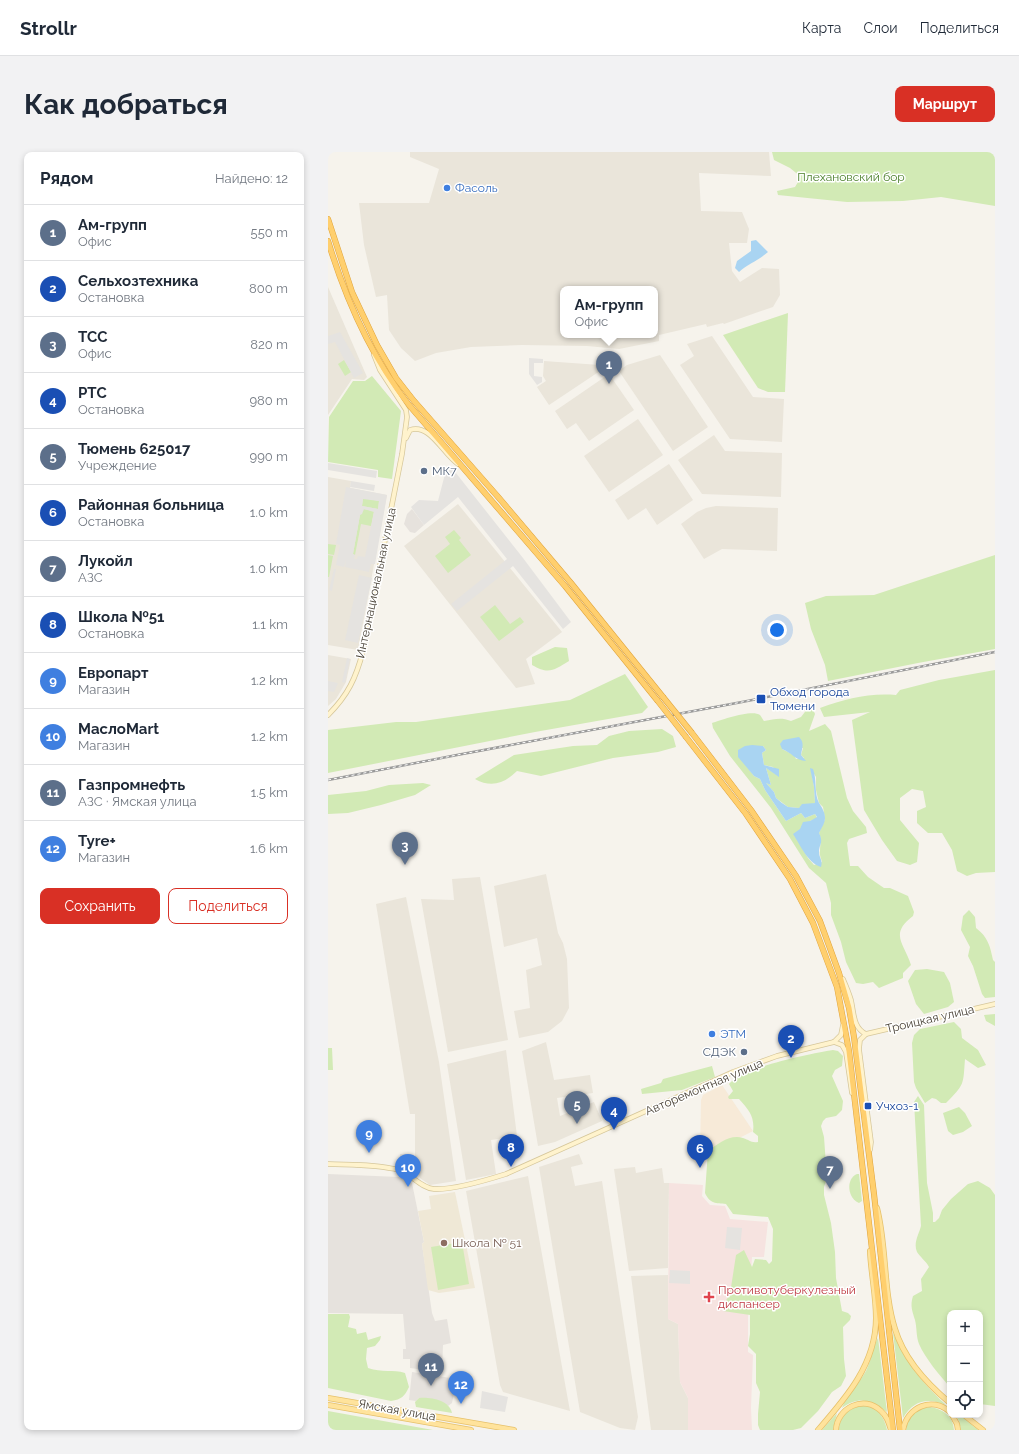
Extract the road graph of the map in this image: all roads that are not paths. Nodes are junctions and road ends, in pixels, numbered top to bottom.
1 (328, 219) edge
2 (328, 241) edge
3 (372, 349) junction
4 (404, 442) junction
5 (462, 466) junction
6 (328, 714) edge
7 (839, 973) junction
8 (837, 987) junction
9 (995, 1004) edge
10 (866, 1034) junction
11 (834, 1042) junction
12 (855, 1104) junction
13 (870, 1162) junction
14 (328, 1164) edge
15 (874, 1194) junction
16 (869, 1223) junction
17 (328, 1398) edge
18 (947, 1400) edge
19 (328, 1405) edge
20 (947, 1410) edge
21 (954, 1418) edge
22 (968, 1418) edge
23 (471, 1430) edge
24 (514, 1430) edge
25 (818, 1430) edge
26 (836, 1430) edge
27 (892, 1430) edge
28 (900, 1430) edge
29 (903, 1430) edge
30 (958, 1430) edge
31 (982, 1430) edge

1 - 7 highway, bridge
2 - 3 highway
3 - 4 street, Интернациональная улица
3 - 5 highway
4 - 5 street
4 - 6 street, Интернациональная улица
5 - 8 highway, bridge
7 - 10 street
7 - 13 highway
8 - 11 street
8 - 12 highway
9 - 10 street, Троицкая улица
10 - 13 street
11 - 12 street
11 - 14 street, Авторемонтная улица
12 - 16 highway
13 - 15 highway
15 - 18 main road
15 - 28 highway
16 - 25 main road
16 - 27 highway
17 - 24 main road, Ямская улица
19 - 23 main road, Ямская улица
20 - 29 main road
21 - 30 main road
22 - 31 main road
26 - 27 main road

